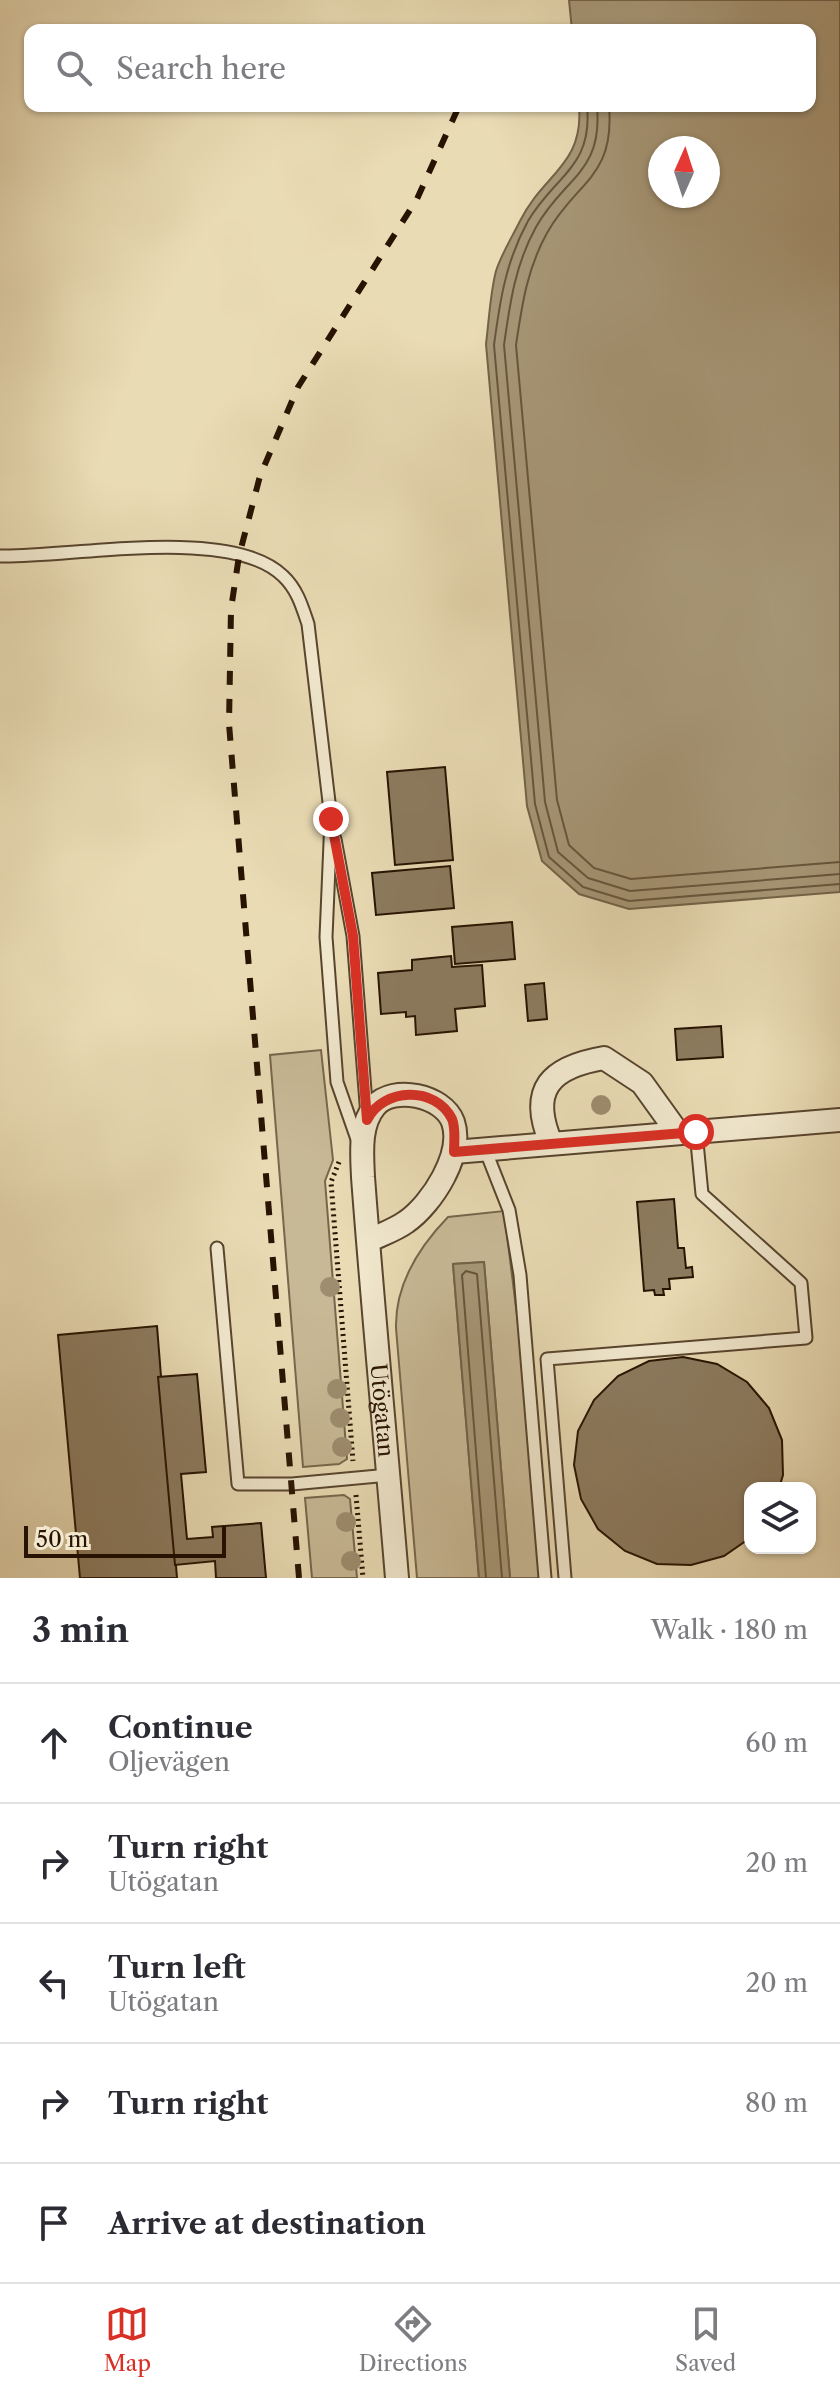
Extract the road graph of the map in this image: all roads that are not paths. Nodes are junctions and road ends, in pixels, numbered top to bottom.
1 (0, 556) edge
2 (331, 819) junction
3 (367, 1120) junction
4 (840, 1120) edge
5 (687, 1132) junction
6 (551, 1143) junction
7 (485, 1149) junction
8 (361, 1151) junction
9 (454, 1152) junction
10 (368, 1241) junction
11 (217, 1248) dead end
12 (389, 1475) junction
13 (397, 1578) edge
14 (545, 1578) edge
15 (565, 1578) edge

1 - 2 lane
2 - 3 lane
2 - 8 lane
3 - 8 street, Utögatan
3 - 9 street
4 - 5 street
5 - 6 street
5 - 6 street
5 - 15 lane
6 - 7 street
7 - 9 street
7 - 14 lane
8 - 10 street, Utögatan
9 - 10 street
10 - 12 street, Utögatan
11 - 12 lane
12 - 13 street, Utögatan

